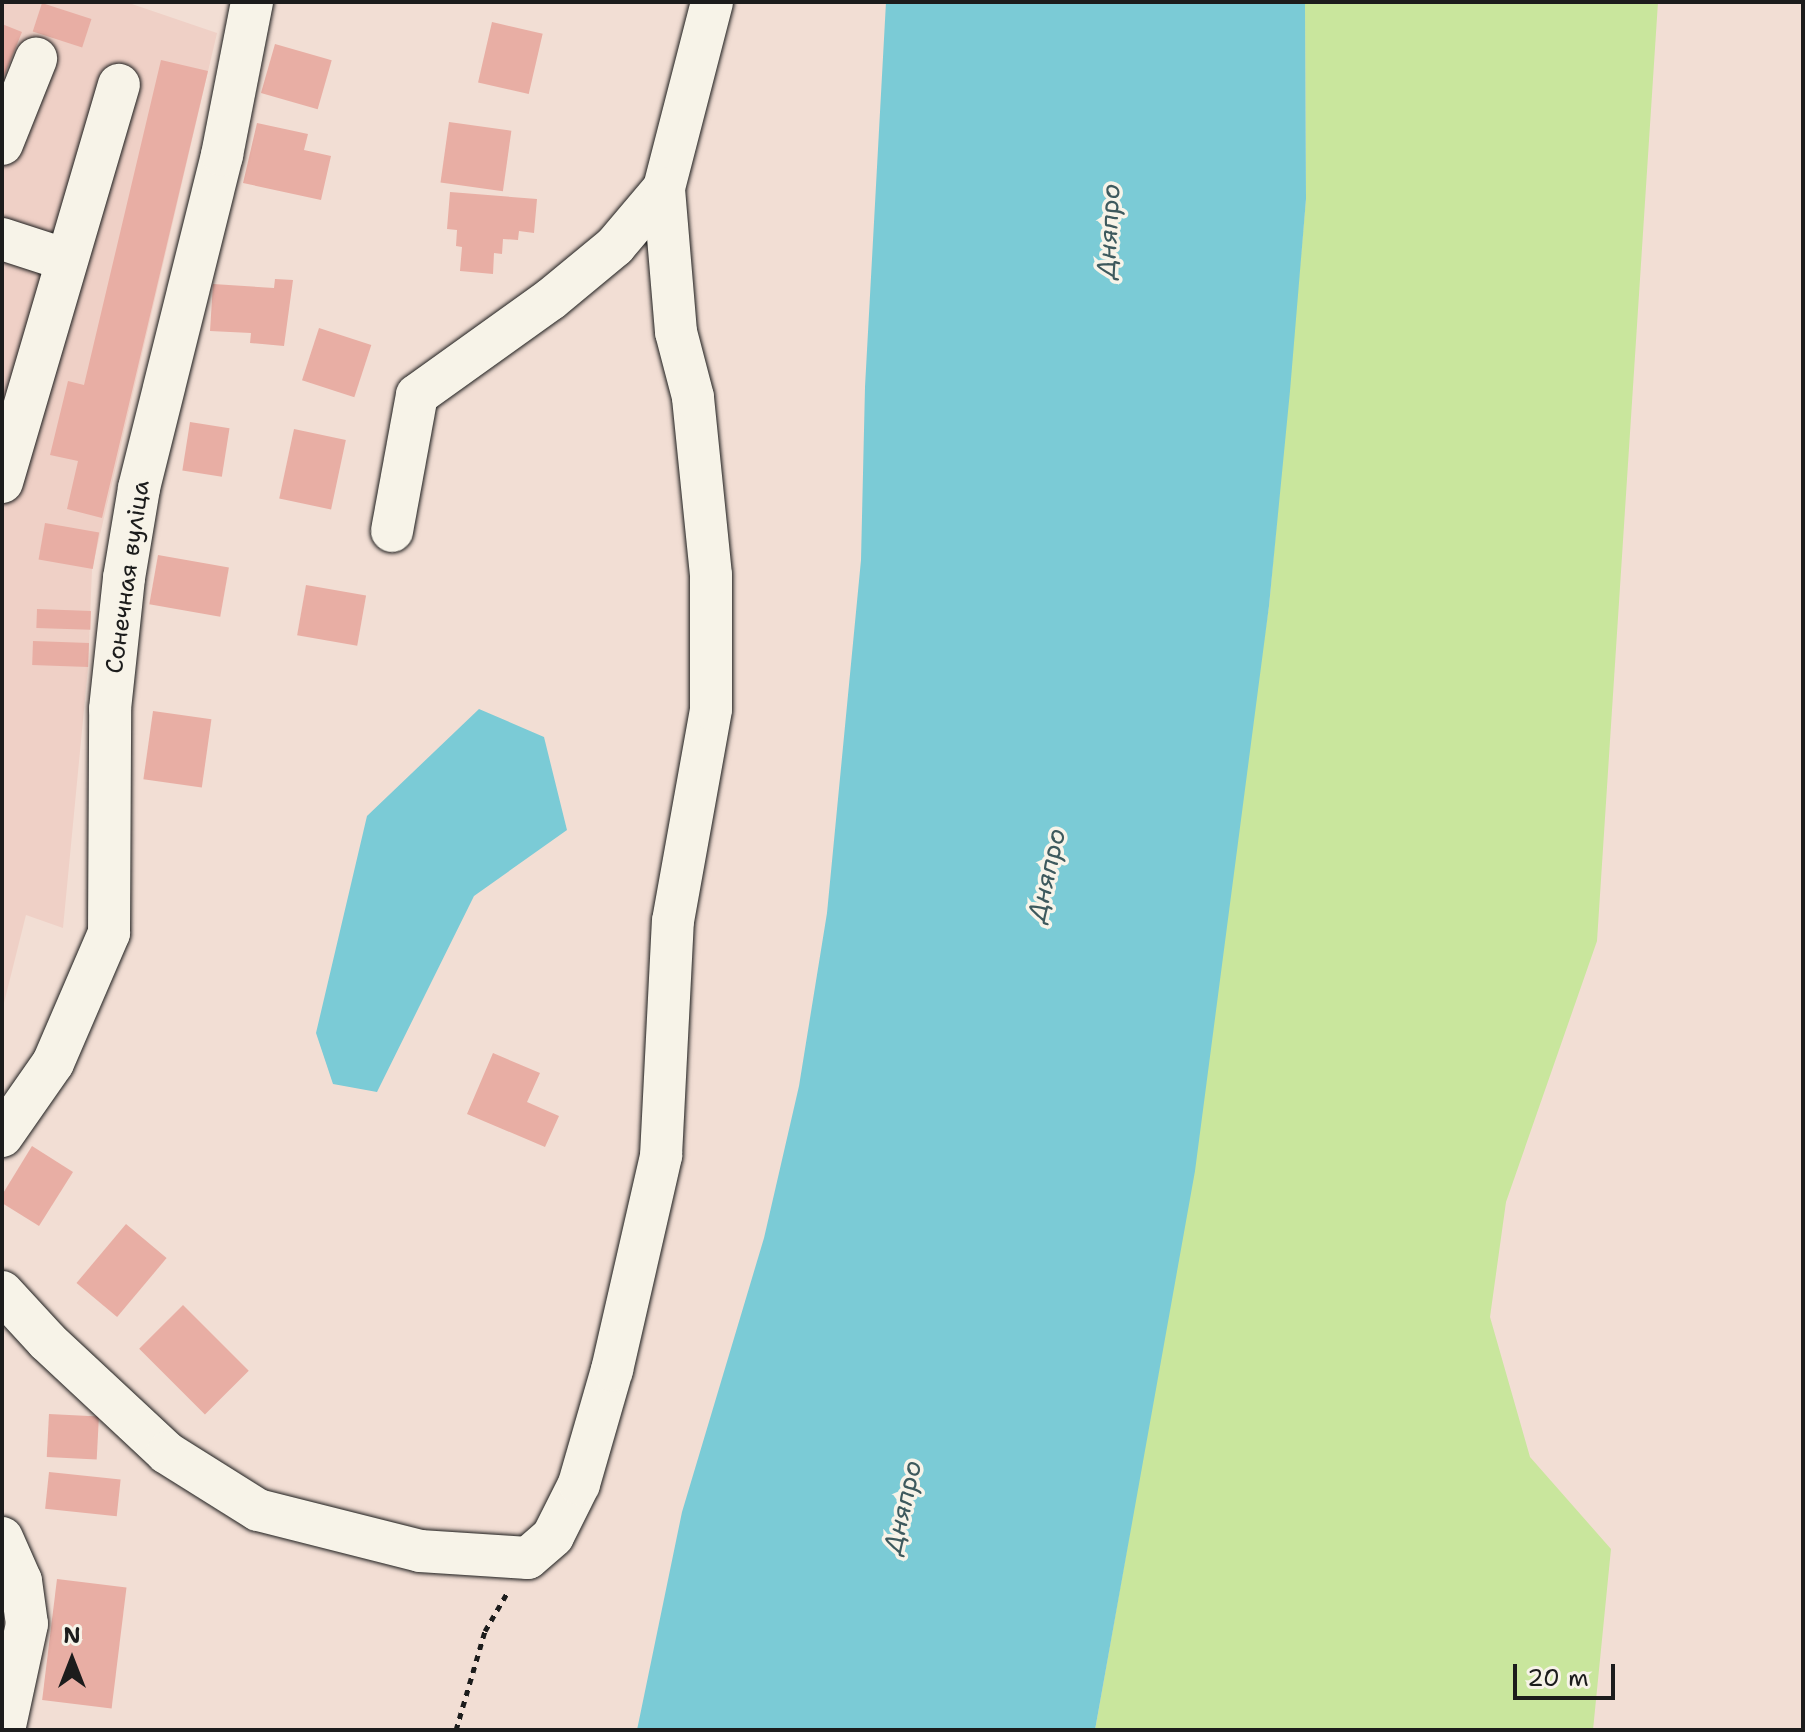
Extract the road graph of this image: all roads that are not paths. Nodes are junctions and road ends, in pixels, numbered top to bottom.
1 (712, 2) edge
2 (243, 5) edge
3 (36, 59) dead end
4 (119, 85) dead end
5 (2, 144) edge
6 (664, 188) junction
7 (2, 239) edge
8 (67, 260) junction
9 (3, 477) edge
10 (392, 531) dead end
11 (2, 1136) edge
12 (2, 1292) edge
13 (2, 1538) edge
14 (4, 1730) edge

1 - 6 street
2 - 11 street, Сонечная вуліца
3 - 5 street
4 - 8 street
6 - 10 street
6 - 12 street
7 - 8 street
8 - 9 street
13 - 14 street

